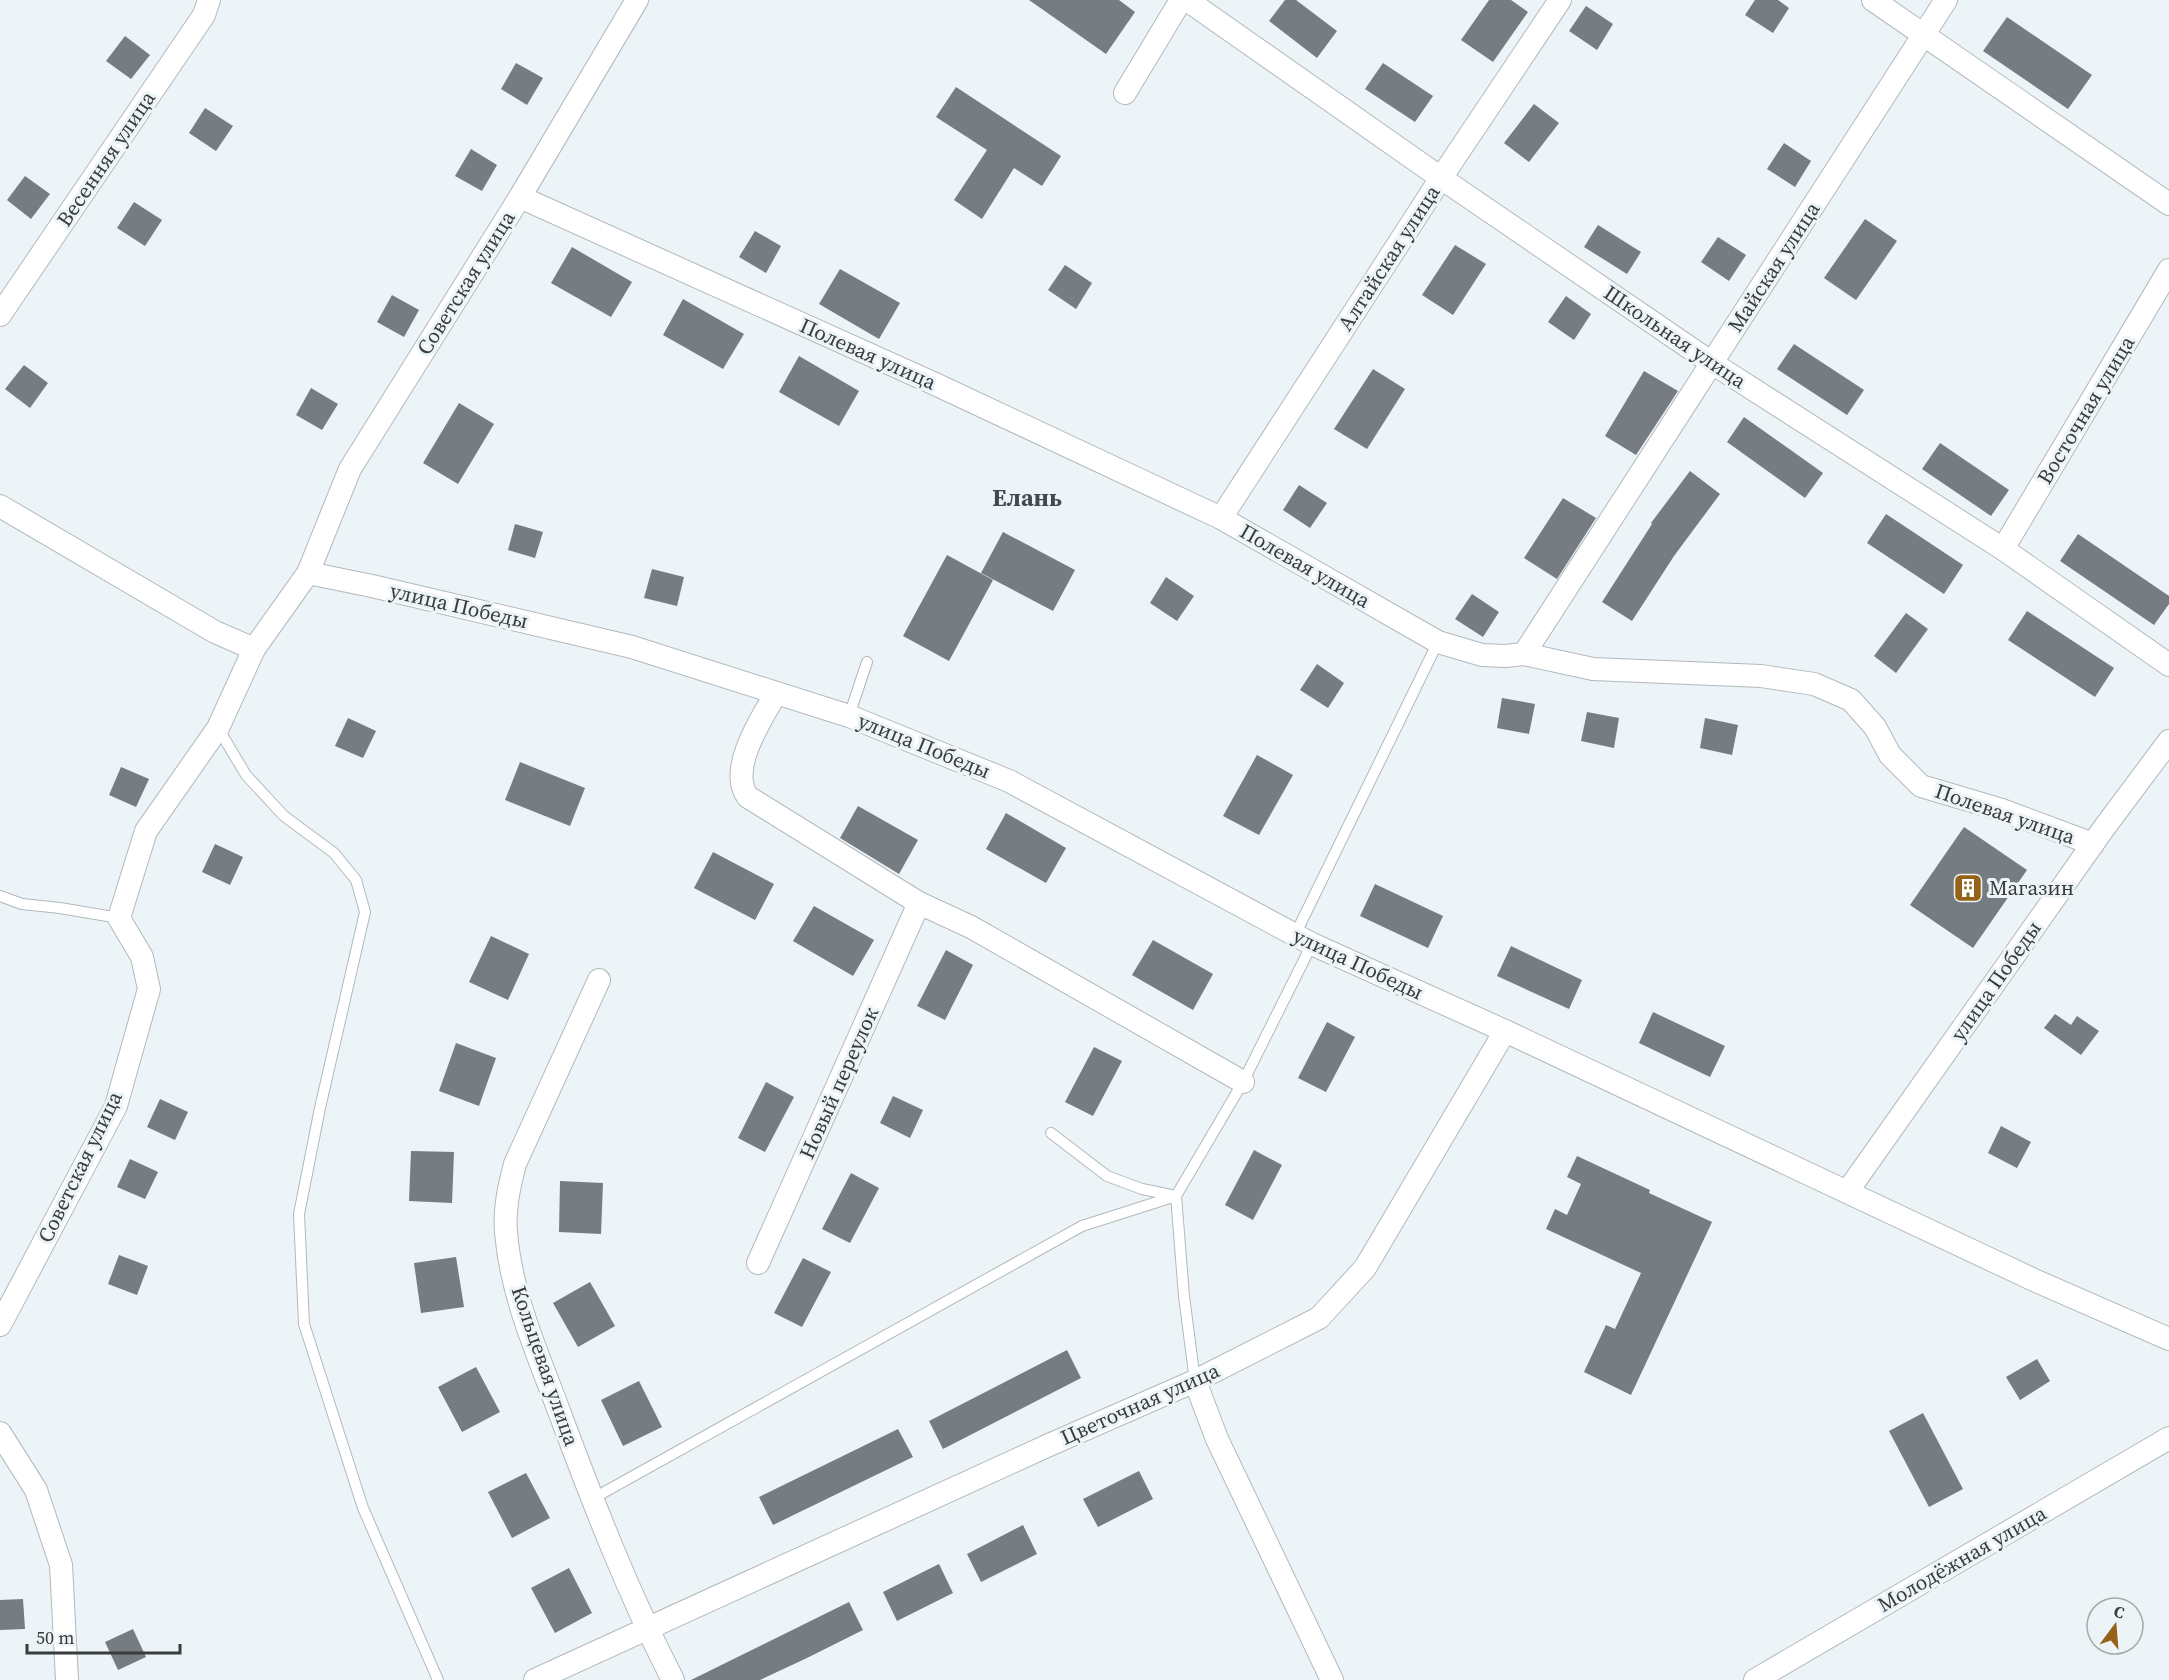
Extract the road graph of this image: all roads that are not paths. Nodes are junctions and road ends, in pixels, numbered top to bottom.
1 (209, 0) edge
2 (637, 0) edge
3 (1181, 0) edge
4 (1187, 0) edge
5 (1560, 0) edge
6 (1873, 0) edge
7 (1946, 0) edge
8 (1923, 34) junction
9 (1125, 93) dead end
10 (1441, 178) junction
11 (520, 197) junction
12 (2169, 204) edge
13 (2169, 270) edge
14 (0, 315) edge
15 (1712, 363) junction
16 (0, 506) edge
17 (1221, 518) junction
18 (2003, 549) junction
19 (308, 573) junction
20 (1438, 642) junction
21 (254, 649) junction
22 (1524, 654) junction
23 (867, 662) dead end
24 (2169, 665) edge
25 (776, 693) junction
26 (849, 716) junction
27 (218, 728) junction
28 (2169, 741) edge
29 (2093, 844) junction
30 (0, 896) edge
31 (919, 903) junction
32 (119, 918) junction
33 (1303, 939) junction
34 (599, 980) dead end
35 (1505, 1031) junction
36 (1243, 1082) junction
37 (1051, 1133) dead end
38 (1847, 1192) junction
39 (1176, 1196) junction
40 (758, 1263) dead end
41 (0, 1325) edge
42 (2169, 1339) edge
43 (1195, 1381) junction
44 (0, 1433) edge
45 (2169, 1438) edge
46 (592, 1499) junction
47 (647, 1630) junction
48 (67, 1680) edge
49 (438, 1680) edge
50 (535, 1680) edge
51 (672, 1680) edge
52 (1332, 1680) edge
53 (1755, 1680) edge

1 - 14 street, Весенняя улица
2 - 11 street, Советская улица
3 - 9 street
4 - 10 street, Школьная улица
5 - 10 street, Алтайская улица
6 - 8 street
7 - 8 street, Майская улица
8 - 12 street
8 - 15 street, Майская улица
10 - 15 street, Школьная улица
10 - 17 street, Алтайская улица
11 - 17 street, Полевая улица
11 - 19 street, Советская улица
13 - 18 street, Восточная улица
15 - 18 street, Школьная улица
15 - 22 street, Майская улица
16 - 21 street
17 - 20 street, Полевая улица
18 - 24 street, Школьная улица
19 - 21 street
19 - 25 street, улица Победы
20 - 22 street, Полевая улица
20 - 33 lane
21 - 27 street
22 - 29 street, Полевая улица
23 - 26 lane
25 - 26 street, улица Победы
25 - 31 street
26 - 33 street, улица Победы
27 - 32 street
27 - 49 lane
28 - 29 street, улица Победы
29 - 38 street, улица Победы
30 - 32 lane
31 - 36 street
31 - 40 street, Новый переулок
32 - 41 street, Советская улица
33 - 35 street, улица Победы
33 - 36 lane
34 - 46 street, Кольцевая улица
35 - 38 street, улица Победы
35 - 43 street, Цветочная улица
36 - 39 lane
37 - 39 lane
38 - 42 street, улица Победы
39 - 43 lane
39 - 46 lane
43 - 47 street, Цветочная улица
43 - 52 street
44 - 48 street
45 - 53 street, Молодёжная улица
46 - 47 street, Кольцевая улица
47 - 50 street, Цветочная улица
47 - 51 street, Кольцевая улица

